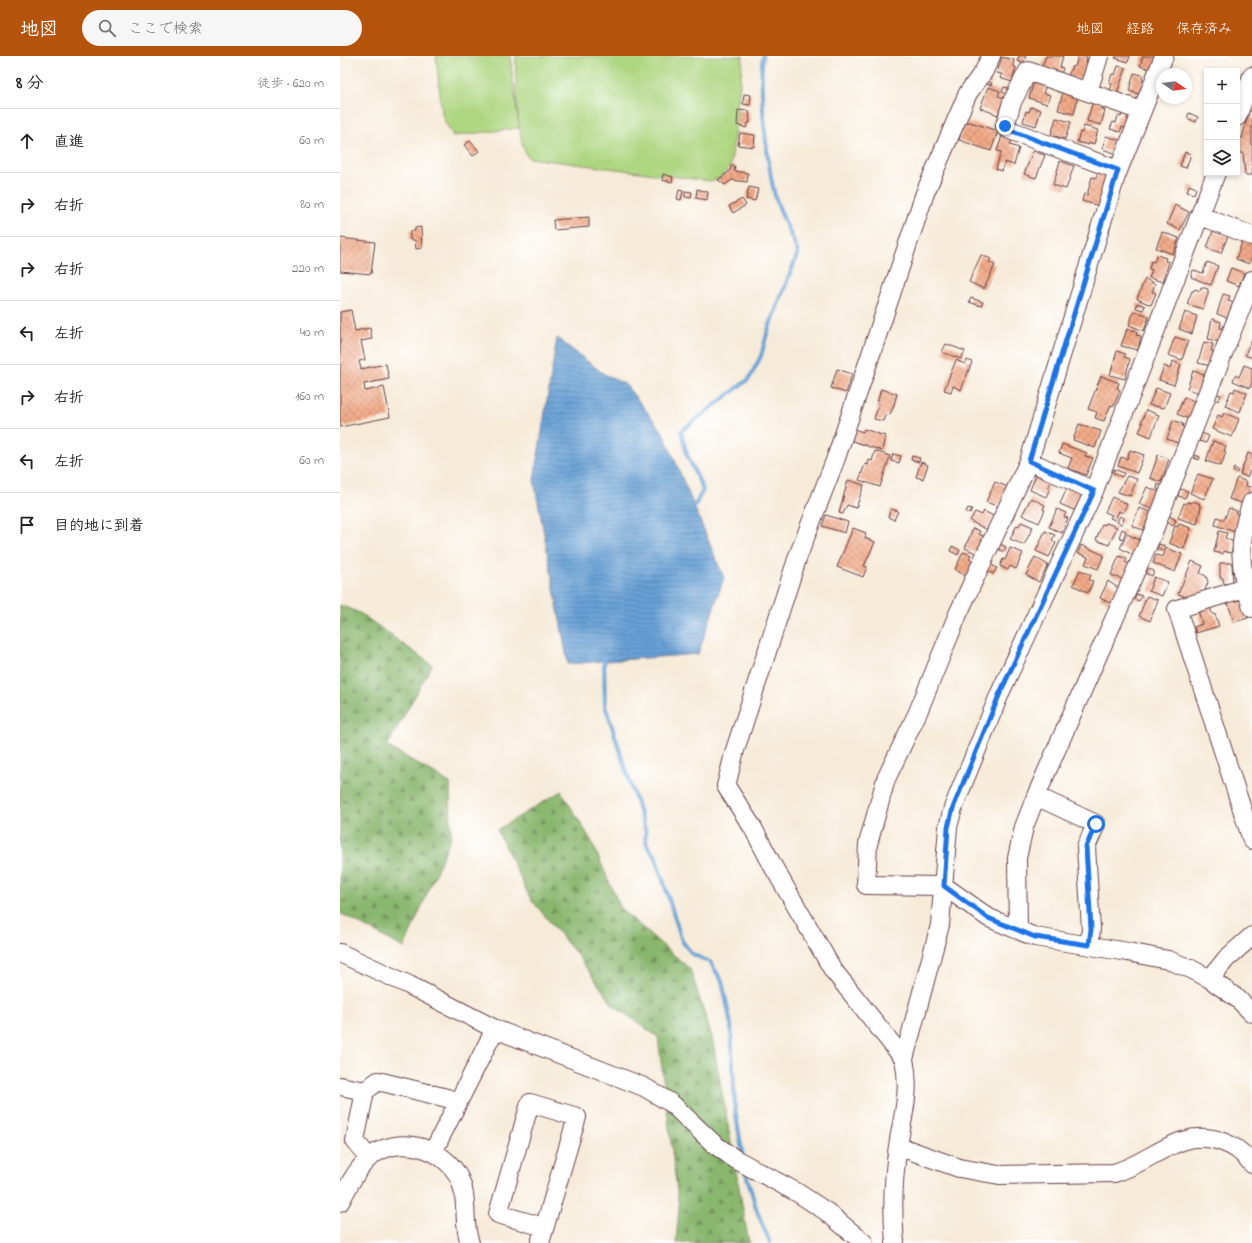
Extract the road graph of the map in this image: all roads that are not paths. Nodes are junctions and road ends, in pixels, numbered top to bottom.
1 (991, 56) edge
2 (1099, 56) edge
3 (1164, 56) edge
4 (1252, 76) edge
5 (1088, 92) junction
6 (1240, 109) edge
7 (1141, 111) junction
8 (1118, 170) junction
9 (1215, 176) edge
10 (1200, 216) junction
11 (1252, 236) edge
12 (1252, 280) edge
13 (1029, 461) junction
14 (1094, 491) junction
15 (1252, 502) edge
16 (1245, 588) junction
17 (1252, 608) edge
18 (1036, 796) junction
19 (1252, 840) edge
20 (944, 886) junction
21 (1018, 930) junction
22 (1252, 936) edge
23 (1089, 945) junction
24 (340, 953) edge
25 (1210, 979) junction
26 (1252, 1013) edge
27 (495, 1029) junction
28 (904, 1059) junction
29 (340, 1086) edge
30 (365, 1092) junction
31 (458, 1103) junction
32 (898, 1146) junction
33 (434, 1152) junction
34 (369, 1158) junction
35 (1252, 1164) edge
36 (340, 1202) edge
37 (542, 1235) edge
38 (470, 1243) edge
39 (864, 1243) edge
40 (895, 1243) edge

1 - 28 street
2 - 5 street
3 - 7 street
4 - 6 street
5 - 7 street
5 - 8 street
7 - 8 street
8 - 13 street
9 - 10 street
10 - 11 street
10 - 14 street
12 - 18 street
13 - 14 street
13 - 20 street
14 - 20 street
15 - 16 street
16 - 17 street
16 - 19 street
18 - 21 street
18 - 23 street
20 - 21 street
20 - 28 street
21 - 23 street
22 - 25 street
23 - 25 street
24 - 27 street
25 - 26 street
27 - 31 street
27 - 39 street
28 - 32 street
29 - 30 street
30 - 31 street
30 - 34 street
31 - 33 street
32 - 35 street
32 - 40 street
33 - 34 street
33 - 38 street
34 - 36 street
37 - 37 street

